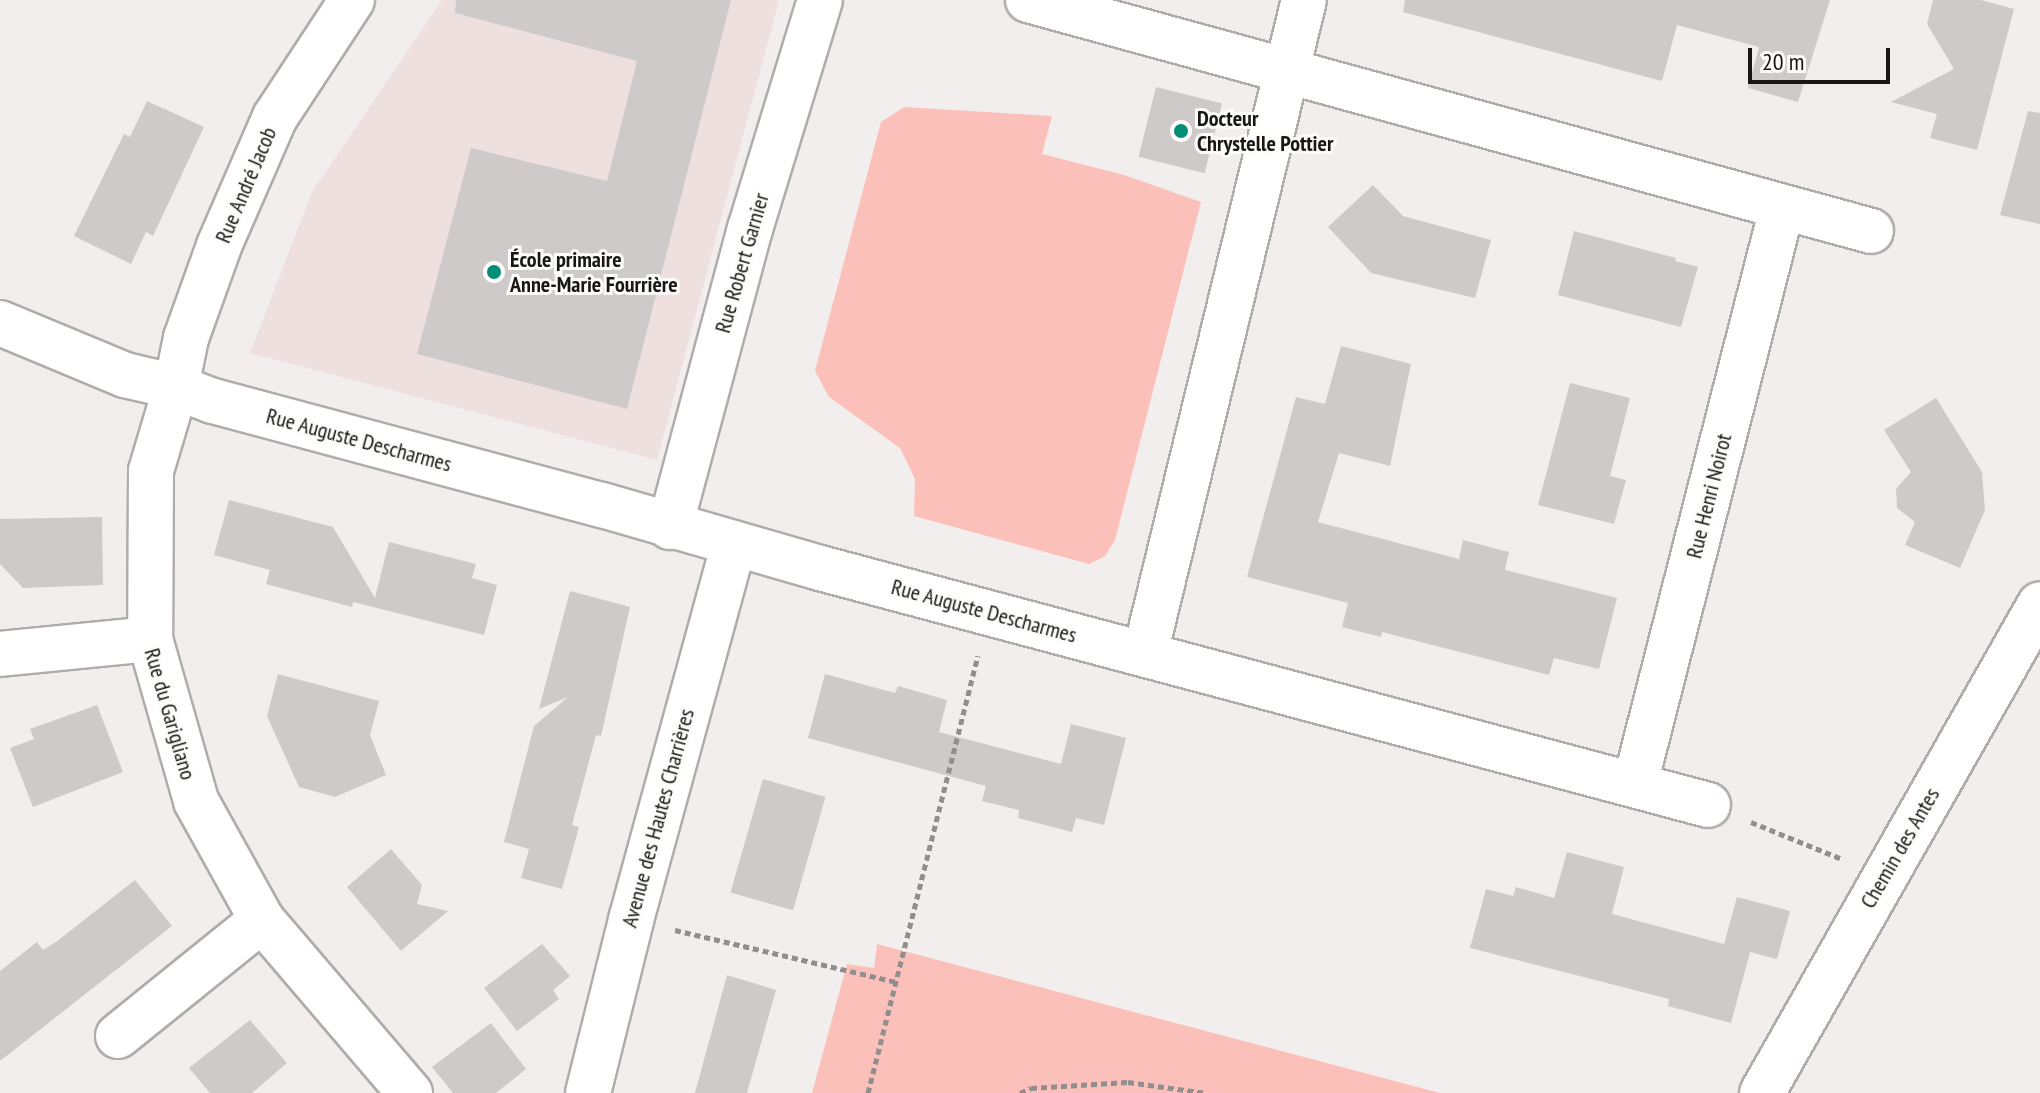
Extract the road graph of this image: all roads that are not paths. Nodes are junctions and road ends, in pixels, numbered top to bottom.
1 (352, 0) edge
2 (820, 0) edge
3 (1028, 0) edge
4 (1304, 0) edge
5 (1287, 74) junction
6 (1782, 208) junction
7 (1871, 231) dead end
8 (0, 323) edge
9 (176, 387) junction
10 (670, 527) junction
11 (734, 544) junction
12 (2040, 604) edge
13 (150, 639) junction
14 (0, 654) edge
15 (1145, 654) junction
16 (1635, 784) junction
17 (1708, 805) road end
18 (262, 920) junction
19 (118, 1036) dead end
20 (410, 1093) edge
21 (588, 1093) edge
22 (1762, 1093) edge

1 - 9 street, Rue André Jacob
2 - 10 street, Rue Robert Garnier
3 - 5 street
4 - 5 street
5 - 6 street
5 - 15 street
6 - 7 street
6 - 16 street, Rue Henri Noirot
8 - 9 street, Rue Auguste Descharmes
9 - 10 street, Rue Auguste Descharmes
9 - 13 street, Rue André Jacob
10 - 11 street, Rue Auguste Descharmes
11 - 15 street, Rue Auguste Descharmes
11 - 21 street, Avenue des Hautes Charrières
12 - 22 street, Chemin des Antes
13 - 14 street, Rue du Garigliano
13 - 18 street, Rue du Garigliano
15 - 16 street
16 - 17 street
18 - 19 street
18 - 20 street, Rue du Garigliano

